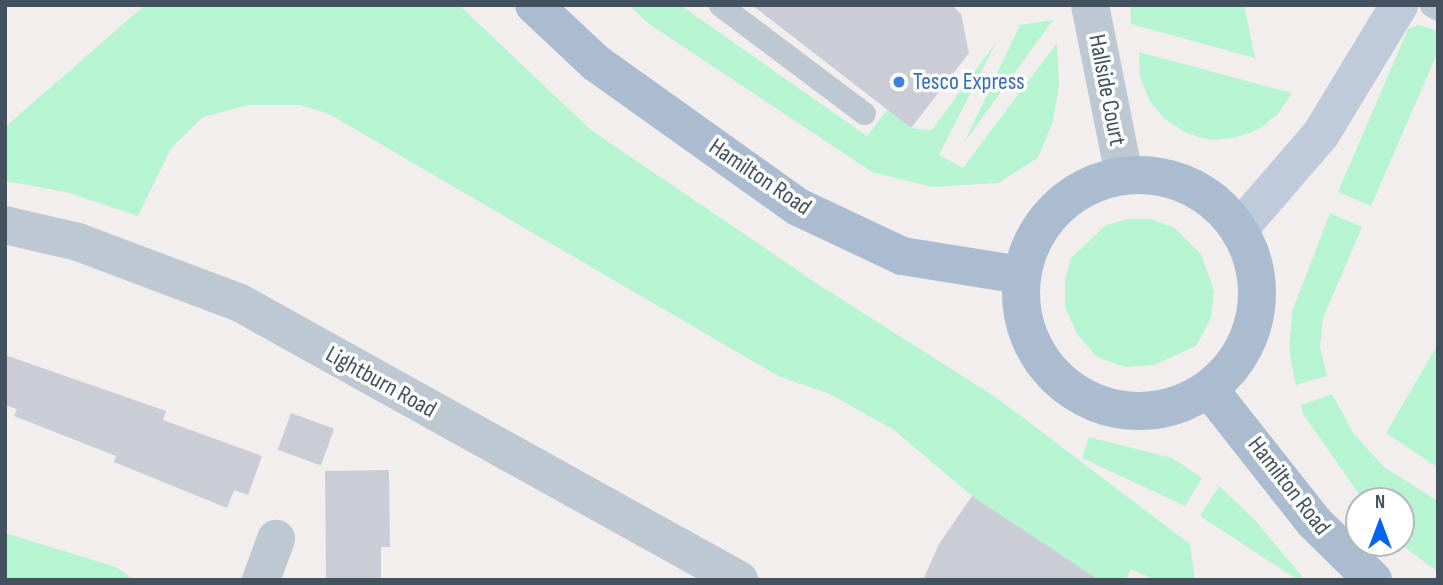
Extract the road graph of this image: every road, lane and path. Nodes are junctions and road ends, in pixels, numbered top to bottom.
1 (534, 5) edge
2 (720, 5) edge
3 (1090, 5) edge
4 (1399, 5) edge
5 (1431, 5) edge
6 (1438, 9) edge
7 (864, 113) dead end
8 (1124, 175) junction
9 (5, 225) edge
10 (1239, 229) junction
11 (1021, 275) junction
12 (1209, 389) junction
13 (276, 539) dead end
14 (261, 580) edge
15 (739, 580) edge
16 (1373, 580) edge

1 - 11 main road, Hamilton Road
2 - 7 lane
3 - 8 street, Hallside Court
4 - 10 street
5 - 6 lane
8 - 10 main road
8 - 11 main road
9 - 15 street, Lightburn Road
10 - 12 main road
11 - 12 main road
12 - 16 main road, Hamilton Road
13 - 14 street

